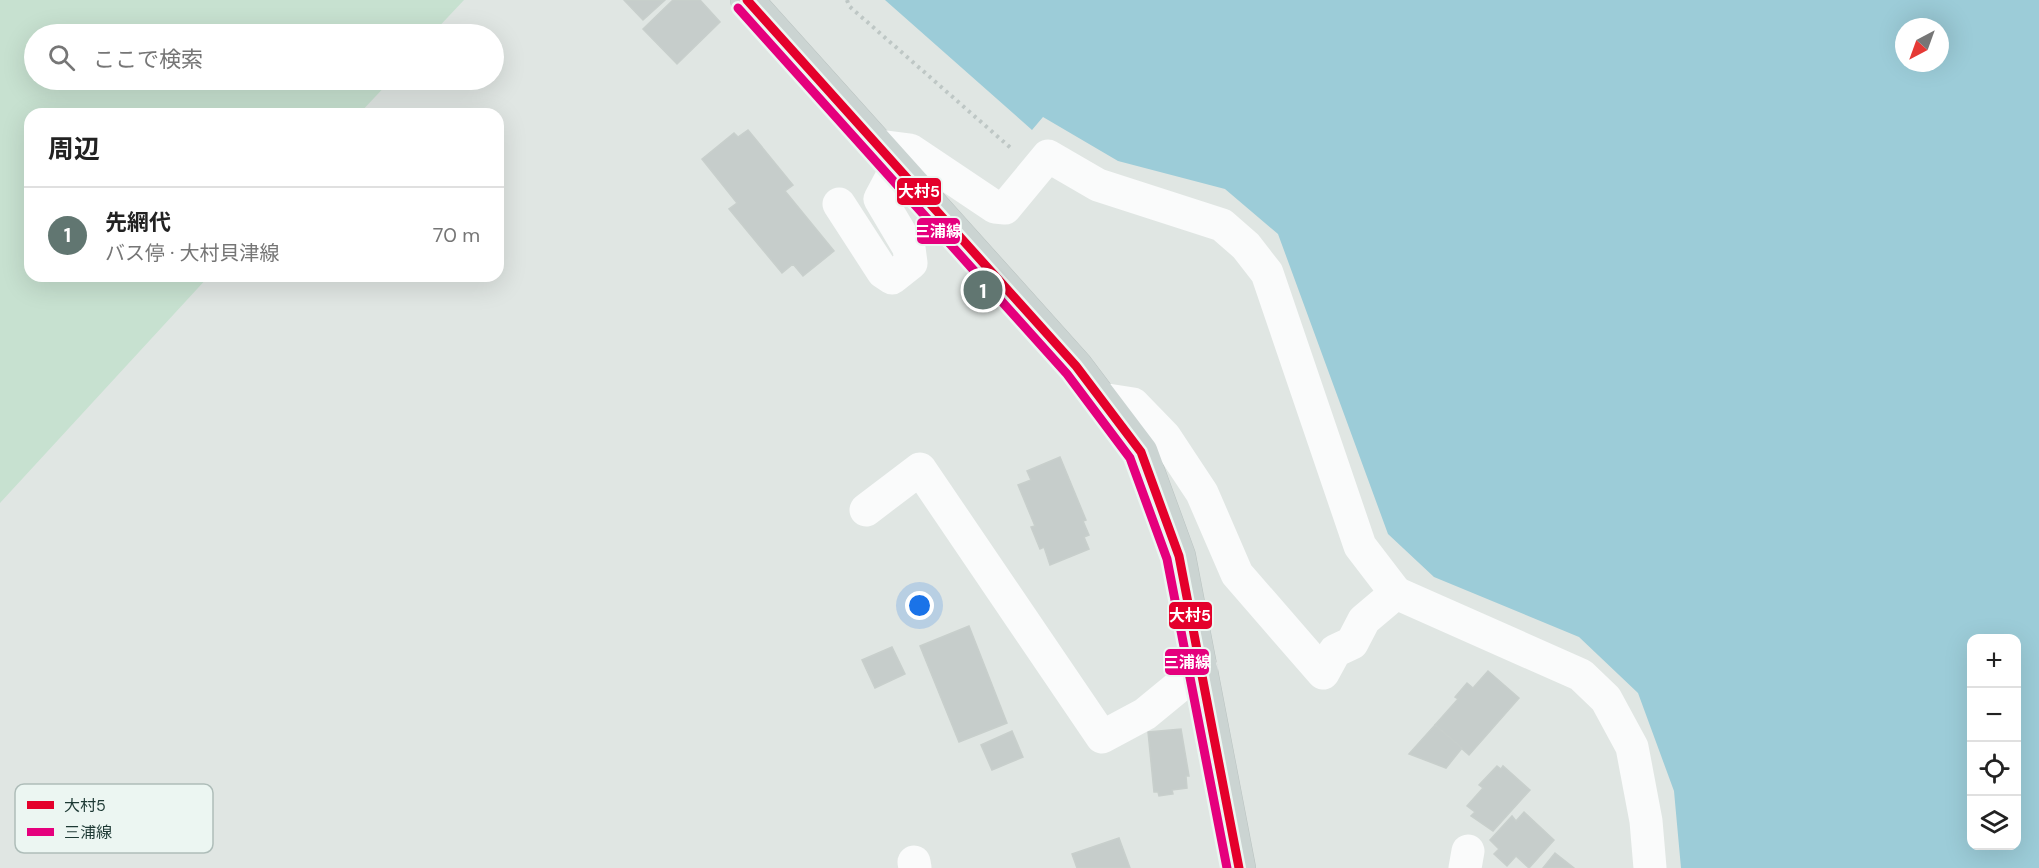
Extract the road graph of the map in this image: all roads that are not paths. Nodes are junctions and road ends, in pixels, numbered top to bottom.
1 (747, 0) edge
2 (888, 157) junction
3 (839, 204) dead end
4 (1101, 399) junction
5 (866, 510) dead end
6 (1396, 593) junction
7 (1201, 668) junction
8 (1239, 868) edge
9 (1650, 868) edge

1 - 2 main road
2 - 3 street
2 - 4 main road
2 - 6 street
4 - 6 street
4 - 7 main road
5 - 7 street
6 - 9 street
7 - 8 main road

